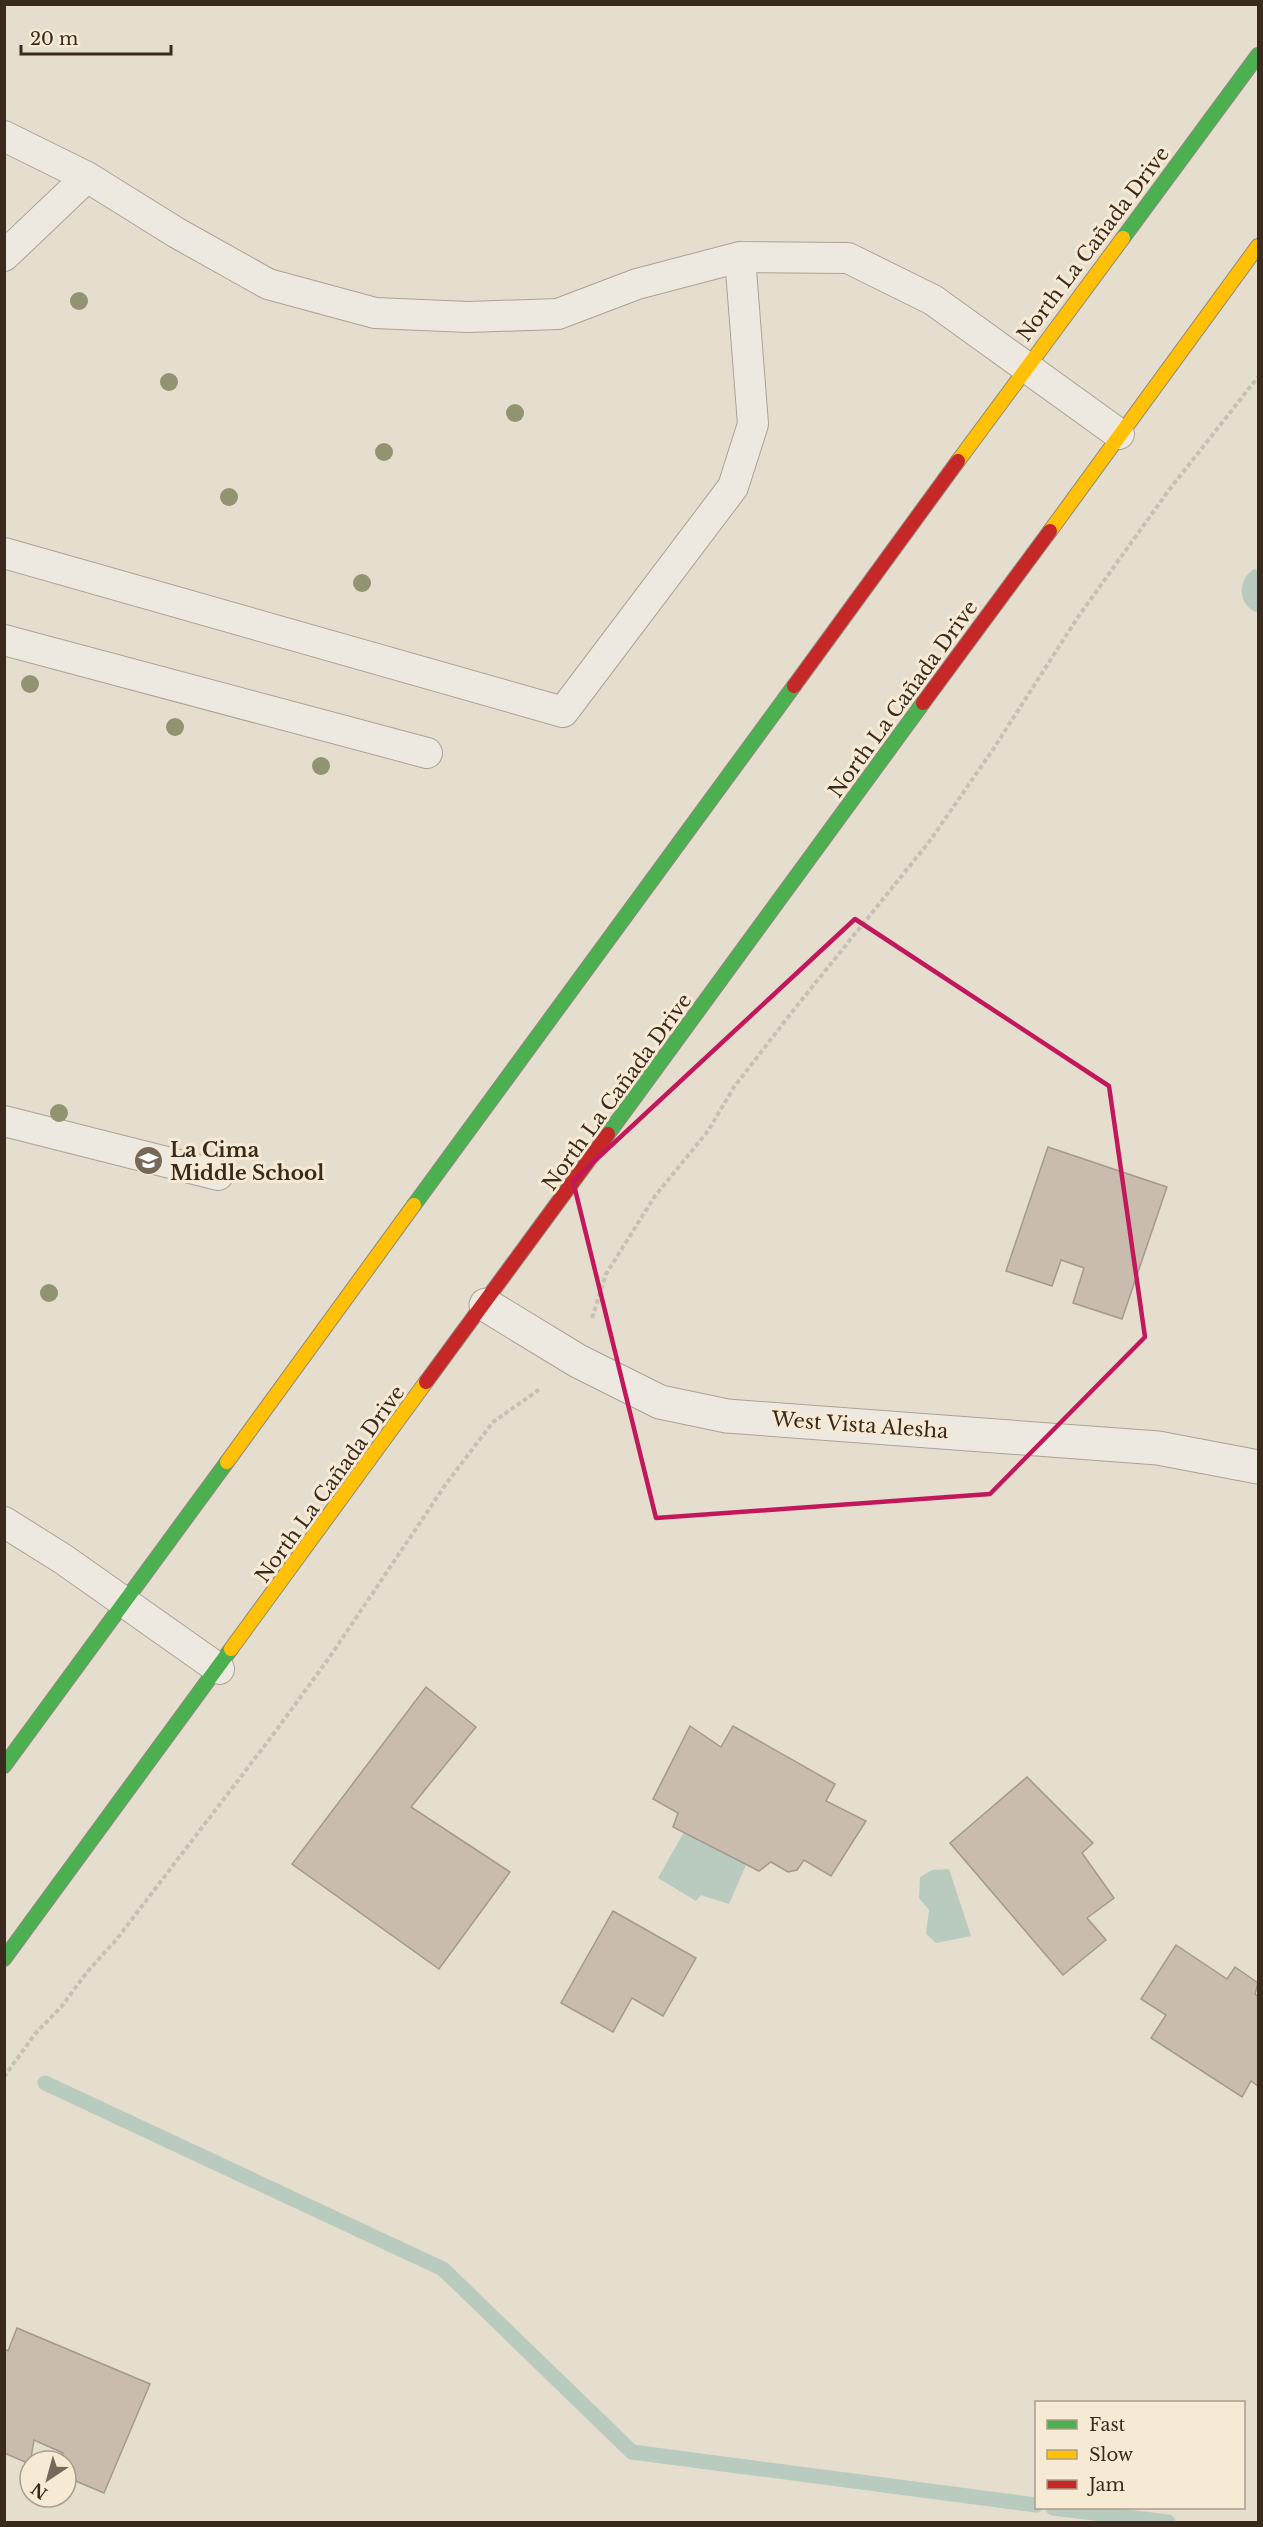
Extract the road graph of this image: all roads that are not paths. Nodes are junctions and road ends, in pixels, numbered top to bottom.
1 (1258, 55) edge
2 (6, 138) edge
3 (87, 177) junction
4 (1258, 246) edge
5 (4, 256) edge
6 (740, 257) junction
7 (1027, 367) junction
8 (1119, 434) junction
9 (4, 553) edge
10 (4, 640) edge
11 (427, 753) dead end
12 (4, 1121) edge
13 (218, 1175) dead end
14 (486, 1305) junction
15 (1258, 1467) edge
16 (4, 1522) edge
17 (123, 1602) junction
18 (219, 1669) junction
19 (4, 1766) edge
20 (4, 1959) edge

1 - 7 main road, North La Cañada Drive
2 - 3 lane
3 - 5 lane
3 - 6 lane
4 - 8 main road, North La Cañada Drive
6 - 7 lane
6 - 9 lane
7 - 8 lane
7 - 17 main road, North La Cañada Drive
8 - 14 main road, North La Cañada Drive
10 - 11 lane
12 - 13 lane
14 - 15 street, West Vista Alesha
14 - 18 main road, North La Cañada Drive
16 - 17 lane
17 - 18 lane
17 - 19 main road, North La Cañada Drive
18 - 20 main road, North La Cañada Drive

